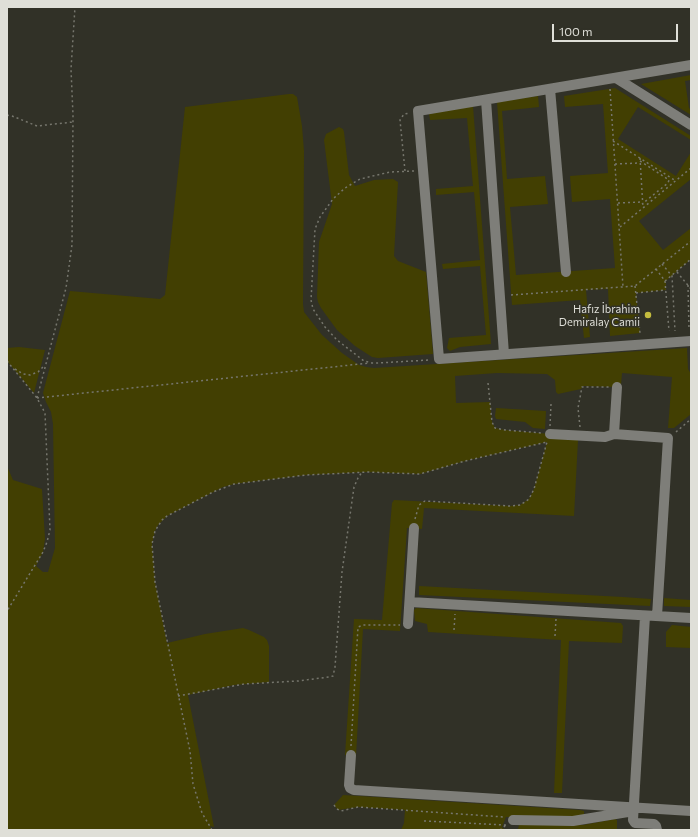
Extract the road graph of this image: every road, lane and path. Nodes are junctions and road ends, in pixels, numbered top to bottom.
1 (76, 7) edge
2 (691, 65) edge
3 (616, 78) junction
4 (550, 89) junction
5 (610, 89) dead end
6 (486, 100) junction
7 (418, 111) junction
8 (7, 115) edge
9 (73, 122) junction
10 (691, 125) edge
11 (613, 142) junction
12 (640, 158) junction
13 (640, 162) junction
14 (615, 164) junction
15 (691, 168) edge
16 (405, 171) junction
17 (423, 171) junction
18 (676, 181) junction
19 (617, 203) junction
20 (642, 203) junction
21 (643, 208) junction
22 (619, 227) junction
23 (691, 241) edge
24 (691, 259) edge
25 (662, 264) junction
26 (656, 269) junction
27 (677, 271) junction
28 (566, 272) dead end
29 (672, 276) junction
30 (666, 281) junction
31 (688, 285) junction
32 (635, 286) junction
33 (623, 287) junction
34 (691, 289) edge
35 (666, 290) junction
36 (636, 293) junction
37 (511, 296) dead end
38 (689, 330) dead end
39 (668, 331) dead end
40 (675, 331) dead end
41 (640, 333) dead end
42 (691, 341) edge
43 (504, 354) junction
44 (439, 359) junction
45 (7, 360) edge
46 (372, 363) junction
47 (46, 364) junction
48 (12, 366) junction
49 (488, 383) dead end
50 (617, 387) joint
51 (37, 398) junction
52 (551, 404) dead end
53 (691, 419) edge
54 (614, 434) junction
55 (581, 436) junction
56 (548, 438) junction
57 (668, 438) junction
58 (362, 472) junction
59 (414, 528) joint
60 (410, 602) junction
61 (456, 605) junction
62 (7, 610) edge
63 (557, 611) junction
64 (645, 616) junction
65 (657, 616) junction
66 (691, 618) edge
67 (408, 624) joint
68 (454, 630) dead end
69 (555, 636) dead end
70 (178, 696) junction
71 (351, 756) joint
72 (334, 805) dead end
73 (634, 809) junction
74 (691, 810) edge
75 (424, 821) dead end
76 (510, 823) junction
77 (212, 830) edge
78 (657, 830) edge

1 - 9 path
2 - 3 street
3 - 4 street
3 - 10 street
4 - 6 street
4 - 28 street
5 - 11 path
6 - 7 street
6 - 43 street
7 - 16 path
7 - 17 street
8 - 9 path
9 - 47 path
11 - 12 path
11 - 14 path
12 - 13 path
12 - 18 path
13 - 14 path
13 - 20 path
13 - 20 path
14 - 19 path
15 - 18 path
16 - 17 path
16 - 46 path
17 - 44 street
18 - 21 path
19 - 20 path
19 - 22 path
20 - 21 path
21 - 22 path
22 - 33 path
23 - 25 path
24 - 27 path
25 - 26 path
25 - 29 path
26 - 30 path
26 - 32 path
27 - 29 path
27 - 31 path
29 - 30 path
29 - 40 path
30 - 35 path
31 - 34 path
31 - 38 path
32 - 33 path
32 - 36 path
33 - 37 path
35 - 36 path
35 - 39 path
36 - 41 path
42 - 43 street
43 - 44 street
44 - 46 path
45 - 48 path
46 - 51 path
47 - 48 path
47 - 51 path
48 - 51 path
49 - 56 path
50 - 54 street
50 - 55 path
51 - 62 path
52 - 56 path
53 - 57 path
54 - 55 street
54 - 57 street
55 - 56 street
56 - 58 path
56 - 59 path
57 - 65 street
58 - 70 path
58 - 70 path
59 - 60 street
60 - 61 street
60 - 67 street
61 - 63 street
61 - 68 path
63 - 64 street
63 - 69 path
64 - 65 street
64 - 73 street
65 - 66 street
67 - 71 path
70 - 77 path
71 - 73 street
72 - 76 path
73 - 74 street
73 - 76 street
73 - 78 street
75 - 76 path

